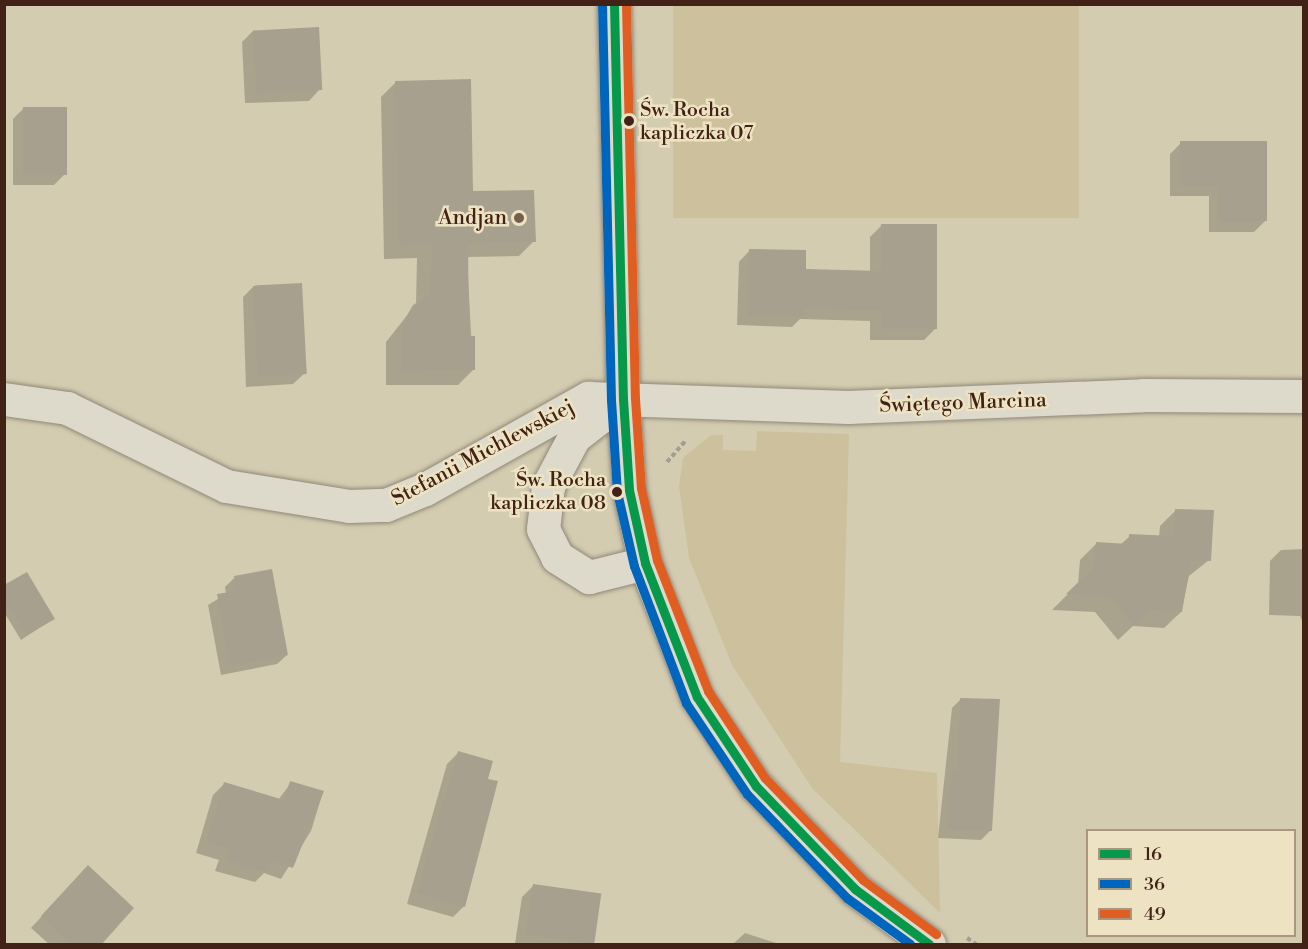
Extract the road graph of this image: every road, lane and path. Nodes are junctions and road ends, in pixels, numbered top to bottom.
1 (614, 4) edge
2 (1304, 396) edge
3 (4, 399) edge
4 (623, 399) junction
5 (697, 436) dead end
6 (665, 470) dead end
7 (645, 563) junction
8 (944, 938) edge
9 (976, 945) edge

1 - 4 street
2 - 4 street, Świętego Marcina
3 - 4 street, Stefanii Michlewskiej
4 - 7 street
4 - 7 street
5 - 6 path
7 - 8 street
8 - 9 path

